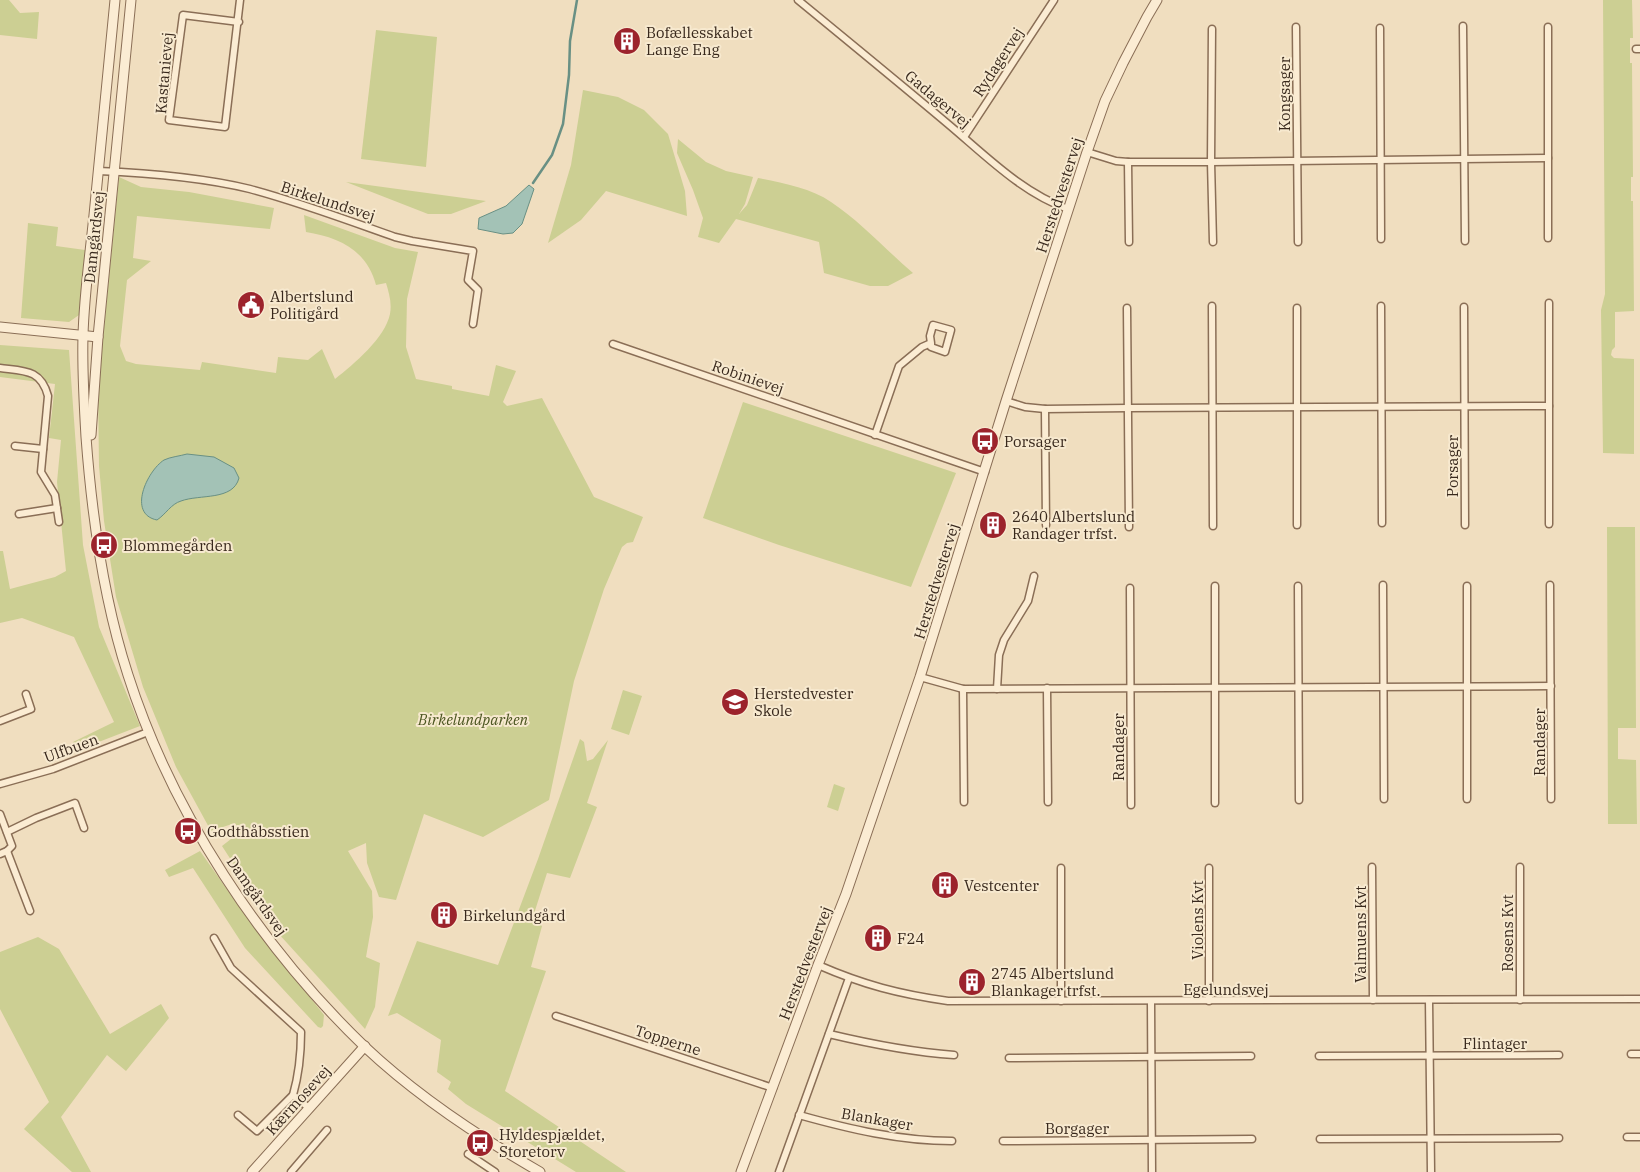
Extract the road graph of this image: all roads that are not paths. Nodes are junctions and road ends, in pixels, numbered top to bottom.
1 (115, 0) edge
2 (131, 0) edge
3 (240, 0) edge
4 (798, 0) edge
5 (1054, 0) edge
6 (1158, 0) edge
7 (238, 22) junction
8 (1296, 26) dead end
9 (1462, 26) dead end
10 (1548, 27) dead end
11 (1380, 28) dead end
12 (1212, 29) dead end
13 (964, 137) junction
14 (1087, 152) junction
15 (1548, 158) junction
16 (1380, 160) junction
17 (1464, 160) junction
18 (1297, 161) junction
19 (1128, 162) junction
20 (1211, 162) junction
21 (98, 171) junction
22 (114, 172) junction
23 (1068, 209) junction
24 (1548, 238) dead end
25 (1381, 239) dead end
26 (1465, 240) dead end
27 (1129, 242) dead end
28 (1213, 242) dead end
29 (1298, 242) dead end
30 (1549, 303) dead end
31 (1212, 306) dead end
32 (1381, 306) dead end
33 (1464, 307) dead end
34 (1127, 308) dead end
35 (1297, 308) dead end
36 (472, 324) dead end
37 (0, 327) edge
38 (83, 335) junction
39 (98, 337) junction
40 (931, 343) junction
41 (613, 344) dead end
42 (0, 368) edge
43 (1006, 401) junction
44 (1465, 406) junction
45 (1549, 406) junction
46 (1297, 407) junction
47 (1382, 407) junction
48 (1128, 408) junction
49 (1212, 408) junction
50 (1045, 410) junction
51 (875, 435) junction
52 (14, 446) dead end
53 (43, 448) junction
54 (985, 472) junction
55 (89, 476) junction
56 (57, 508) junction
57 (19, 514) dead end
58 (59, 522) dead end
59 (1382, 523) dead end
60 (1297, 524) dead end
61 (1549, 524) dead end
62 (1046, 525) dead end
63 (1465, 525) dead end
64 (1213, 526) dead end
65 (1129, 527) dead end
66 (1034, 576) dead end
67 (1383, 585) dead end
68 (1550, 585) dead end
69 (1214, 586) dead end
70 (1298, 586) dead end
71 (1467, 586) dead end
72 (1130, 588) dead end
73 (920, 677) junction
74 (1467, 686) junction
75 (1551, 686) junction
76 (1299, 687) junction
77 (1383, 687) junction
78 (1047, 688) junction
79 (1131, 688) junction
80 (1215, 688) junction
81 (963, 689) junction
82 (997, 689) junction
83 (26, 694) dead end
84 (0, 721) edge
85 (148, 732) junction
86 (0, 784) edge
87 (1384, 798) dead end
88 (1552, 798) dead end
89 (1467, 799) dead end
90 (1299, 800) dead end
91 (964, 802) dead end
92 (1048, 802) dead end
93 (1215, 803) dead end
94 (1131, 805) dead end
95 (0, 814) edge
96 (84, 828) dead end
97 (7, 832) junction
98 (7, 851) junction
99 (0, 854) edge
100 (1372, 867) dead end
101 (1520, 867) dead end
102 (1061, 868) dead end
103 (1209, 868) dead end
104 (30, 911) dead end
105 (214, 938) dead end
106 (818, 965) junction
107 (849, 978) junction
108 (1640, 999) edge
109 (1373, 1000) junction
110 (1429, 1000) junction
111 (1520, 1000) junction
112 (1209, 1001) junction
113 (1061, 1002) junction
114 (1151, 1002) junction
115 (556, 1016) dead end
116 (829, 1034) junction
117 (365, 1046) junction
118 (1631, 1054) dead end
119 (1640, 1054) edge
120 (954, 1055) dead end
121 (1431, 1055) junction
122 (1559, 1055) dead end
123 (1250, 1056) dead end
124 (1319, 1056) dead end
125 (1151, 1057) junction
126 (1009, 1058) dead end
127 (773, 1088) junction
128 (293, 1095) junction
129 (309, 1108) junction
130 (238, 1115) dead end
131 (799, 1116) junction
132 (327, 1130) dead end
133 (1627, 1137) dead end
134 (1640, 1137) edge
135 (1559, 1138) dead end
136 (1320, 1139) dead end
137 (1431, 1139) junction
138 (1152, 1140) junction
139 (1252, 1140) dead end
140 (952, 1141) dead end
141 (1003, 1141) dead end
142 (468, 1154) dead end
143 (252, 1172) edge
144 (291, 1172) edge
145 (495, 1172) edge
146 (540, 1172) edge
147 (741, 1172) edge
148 (780, 1172) edge
149 (1152, 1172) edge
150 (1431, 1172) edge

1 - 21 street, Damgårdsvej
2 - 22 street, Damgårdsvej
3 - 7 street, Kastanievej
4 - 13 street, Gadagervej
5 - 13 street, Rydagervej
6 - 14 street, Herstedvestervej
7 - 7 street, Kastanievej
8 - 18 street, Kongsager
9 - 17 street
10 - 15 street
11 - 16 street
12 - 20 street
13 - 23 street, Gadagervej
14 - 19 street
14 - 23 street, Herstedvestervej
15 - 17 street
15 - 24 street
16 - 17 street
16 - 18 street
16 - 25 street
17 - 26 street
18 - 20 street
18 - 29 street, Kongsager
19 - 20 street
19 - 27 street
20 - 28 street
21 - 22 street, Birkelundsvej
21 - 38 street, Damgårdsvej
22 - 36 street, Birkelundsvej
22 - 39 street, Damgårdsvej
23 - 43 street, Herstedvestervej
30 - 45 street
31 - 49 street
32 - 47 street
33 - 44 street, Porsager
34 - 48 street
35 - 46 street
37 - 38 street
38 - 39 street
38 - 55 street, Damgårdsvej
39 - 55 street, Damgårdsvej
40 - 40 street
40 - 51 street
41 - 51 street, Robinievej
42 - 53 street
43 - 50 street
43 - 54 street, Herstedvestervej
44 - 45 street
44 - 47 street
44 - 63 street, Porsager
45 - 61 street
46 - 47 street
46 - 49 street
46 - 60 street
47 - 59 street
48 - 49 street
48 - 50 street
48 - 65 street
49 - 64 street
50 - 62 street
51 - 54 street, Robinievej
52 - 53 street
53 - 56 street
54 - 73 street, Herstedvestervej
55 - 85 street, Damgårdsvej
56 - 57 street
56 - 58 street
66 - 82 street
67 - 77 street
68 - 75 street, Randager
69 - 80 street
70 - 76 street
71 - 74 street
72 - 79 street, Randager
73 - 81 street, Randager
73 - 106 street, Herstedvestervej
74 - 75 street, Randager
74 - 77 street, Randager
74 - 89 street
75 - 88 street, Randager
76 - 77 street, Randager
76 - 80 street, Randager
76 - 90 street
77 - 87 street
78 - 79 street, Randager
78 - 82 street, Randager
78 - 92 street
79 - 80 street, Randager
79 - 94 street, Randager
80 - 93 street
81 - 82 street, Randager
81 - 91 street
83 - 84 street
85 - 86 street, Ulfbuen
85 - 117 street, Damgårdsvej
95 - 97 street
96 - 97 street
97 - 98 street
98 - 99 street
98 - 104 street
100 - 109 street, Valmuens Kvt
101 - 111 street, Rosens Kvt
102 - 113 street
103 - 112 street, Violens Kvt
105 - 128 street
106 - 107 street, Egelundsvej
106 - 127 street, Herstedvestervej
107 - 113 street, Egelundsvej
107 - 116 street
108 - 111 street, Egelundsvej
109 - 110 street, Egelundsvej
109 - 112 street, Egelundsvej
110 - 111 street, Egelundsvej
110 - 121 street
112 - 114 street, Egelundsvej
113 - 114 street, Egelundsvej
114 - 125 street
115 - 127 street, Topperne
116 - 120 street
116 - 131 street
117 - 129 street, Kærmosevej
117 - 146 street, Damgårdsvej
118 - 119 street
121 - 122 street, Flintager
121 - 124 street, Flintager
121 - 137 street
123 - 125 street
125 - 126 street
125 - 138 street
127 - 147 street, Herstedvestervej
128 - 129 street
128 - 130 street
129 - 143 street, Kærmosevej
131 - 140 street, Blankager
131 - 148 street
132 - 144 street
133 - 134 street
135 - 137 street
136 - 137 street
137 - 150 street
138 - 139 street, Borgager
138 - 141 street, Borgager
138 - 149 street
142 - 145 street

